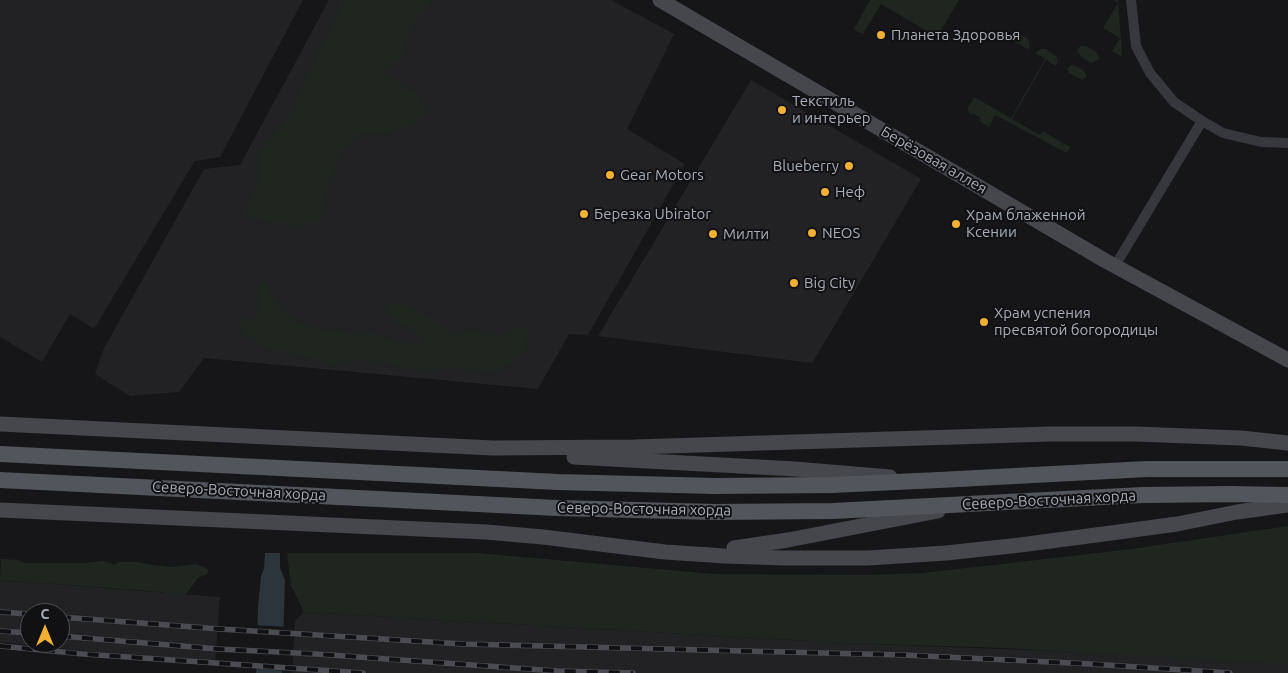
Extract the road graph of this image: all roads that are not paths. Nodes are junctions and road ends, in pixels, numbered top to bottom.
1 (660, 0) edge
2 (1131, 0) edge
3 (1202, 121) junction
4 (1288, 143) edge
5 (1115, 266) junction
6 (1288, 360) edge
7 (0, 424) edge
8 (1288, 434) edge
9 (1270, 440) junction
10 (1288, 442) edge
11 (494, 448) junction
12 (0, 454) edge
13 (1288, 469) edge
14 (0, 480) edge
15 (939, 480) junction
16 (1288, 495) edge
17 (972, 504) junction
18 (1288, 505) edge
19 (0, 510) edge
20 (666, 552) junction

1 - 5 main road, Берёзовая аллея
2 - 3 street
3 - 4 street
3 - 5 street
5 - 6 main road, Берёзовая аллея
7 - 11 main road
8 - 9 main road
9 - 10 main road
9 - 11 main road
11 - 15 main road
12 - 15 main road, Северо-Восточная хорда
13 - 15 main road, Северо-Восточная хорда
14 - 17 main road, Северо-Восточная хорда
16 - 17 main road, Северо-Восточная хорда
17 - 20 main road
18 - 20 main road
19 - 20 main road

